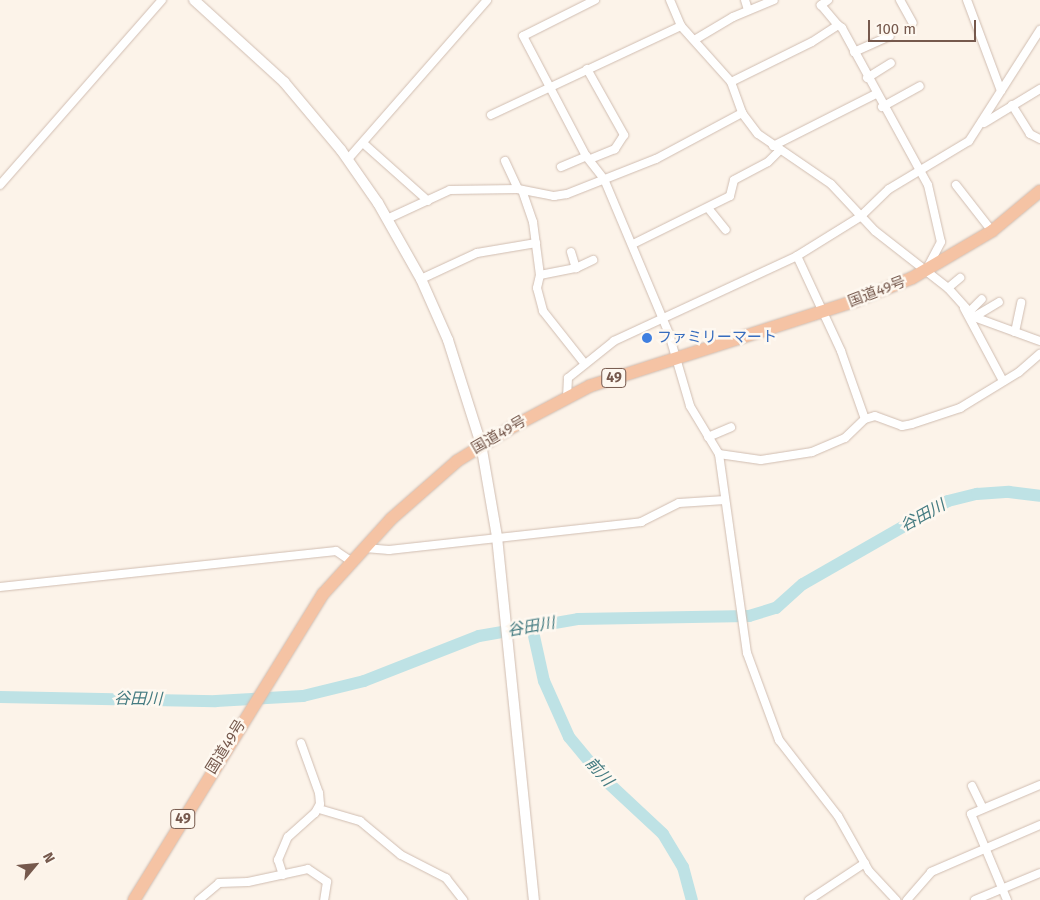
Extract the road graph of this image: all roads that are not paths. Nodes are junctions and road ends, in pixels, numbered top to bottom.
1 (162, 0) edge
2 (194, 0) edge
3 (487, 0) edge
4 (595, 0) edge
5 (670, 0) edge
6 (746, 0) edge
7 (774, 0) edge
8 (828, 0) edge
9 (900, 0) edge
10 (969, 1) edge
11 (748, 10) junction
12 (913, 23) dead end
13 (838, 25) junction
14 (681, 26) junction
15 (1040, 30) edge
16 (890, 36) dead end
17 (696, 39) junction
18 (854, 52) junction
19 (890, 63) dead end
20 (587, 69) junction
21 (868, 78) junction
22 (731, 82) junction
23 (550, 86) junction
24 (920, 86) dead end
25 (1040, 89) edge
26 (1001, 91) junction
27 (876, 94) junction
28 (1012, 105) junction
29 (882, 107) junction
30 (742, 113) junction
31 (491, 115) dead end
32 (982, 124) junction
33 (1040, 139) edge
34 (363, 143) junction
35 (777, 148) junction
36 (588, 158) junction
37 (348, 159) junction
38 (505, 161) dead end
39 (561, 167) dead end
40 (920, 170) junction
41 (604, 179) junction
42 (0, 185) edge
43 (956, 185) dead end
44 (520, 190) junction
45 (1040, 190) edge
46 (428, 201) junction
47 (708, 208) junction
48 (860, 217) junction
49 (388, 219) junction
50 (726, 230) dead end
51 (992, 231) junction
52 (536, 242) junction
53 (633, 244) junction
54 (571, 252) dead end
55 (797, 256) junction
56 (593, 260) dead end
57 (576, 268) junction
58 (926, 270) junction
59 (540, 275) junction
60 (421, 278) junction
61 (960, 278) dead end
62 (948, 288) junction
63 (982, 299) dead end
64 (1000, 302) dead end
65 (1021, 303) dead end
66 (822, 311) junction
67 (969, 312) junction
68 (662, 317) junction
69 (1016, 332) junction
70 (1040, 341) edge
71 (1040, 354) edge
72 (676, 358) junction
73 (584, 363) junction
74 (1003, 381) junction
75 (567, 397) junction
76 (865, 419) junction
77 (730, 427) dead end
78 (708, 437) junction
79 (481, 444) junction
80 (719, 454) junction
81 (725, 500) junction
82 (497, 537) junction
83 (365, 548) junction
84 (351, 561) junction
85 (0, 587) edge
86 (301, 743) dead end
87 (1040, 784) edge
88 (972, 786) dead end
89 (319, 808) junction
90 (983, 809) junction
91 (1040, 825) edge
92 (985, 848) junction
93 (864, 863) junction
94 (1040, 873) edge
95 (283, 874) junction
96 (1002, 889) junction
97 (134, 900) edge
98 (199, 900) edge
99 (324, 900) edge
100 (463, 900) edge
101 (534, 900) edge
102 (810, 900) edge
103 (896, 900) edge
104 (907, 900) edge
105 (975, 900) edge
106 (1007, 900) edge

1 - 42 street
2 - 37 street
3 - 34 street
4 - 23 street
5 - 14 street
6 - 11 street
7 - 11 street
8 - 13 street
9 - 12 street
10 - 26 street
11 - 17 street
13 - 18 street
13 - 22 street
14 - 17 street
14 - 20 street
15 - 26 street
16 - 18 street
17 - 22 street
18 - 21 street
19 - 21 street
20 - 23 street
20 - 36 street
21 - 27 street
22 - 30 street
23 - 31 street
23 - 36 street
24 - 29 street
25 - 28 street
26 - 32 street
27 - 29 street
27 - 35 street
28 - 32 street
28 - 33 street
29 - 40 street
30 - 35 street
30 - 41 street
32 - 40 street
34 - 37 street
34 - 46 street
35 - 47 street
35 - 48 street
36 - 39 street
36 - 41 street
37 - 49 street
38 - 44 street
40 - 48 street
40 - 58 street
41 - 44 street
41 - 53 street
43 - 51 street
44 - 46 street
44 - 52 street
45 - 51 highway, 国道49号 / 49
46 - 49 street
47 - 50 street
47 - 53 street
48 - 55 street
48 - 58 street
49 - 60 street
51 - 58 highway, 国道49号 / 49
52 - 59 street
52 - 60 street
53 - 68 street
54 - 57 street
55 - 66 street
55 - 68 street
56 - 57 street
57 - 59 street
58 - 62 street
58 - 66 highway, 国道49号 / 49
59 - 73 street
60 - 79 street
61 - 62 street
62 - 67 street
63 - 67 street
64 - 67 street
65 - 69 street
66 - 72 highway, 国道49号 / 49
66 - 76 street
67 - 69 street
67 - 74 street
68 - 72 street
68 - 73 street
69 - 70 street
71 - 74 street
72 - 75 highway, 国道49号 / 49
72 - 78 street
73 - 75 street
74 - 76 street
75 - 79 highway, 国道49号 / 49
76 - 80 street
77 - 78 street
78 - 80 street
79 - 82 street
79 - 83 highway, 国道49号 / 49
80 - 81 street
81 - 82 street
81 - 93 street
82 - 83 street
82 - 101 street
83 - 84 highway, 国道49号 / 49
84 - 85 street
84 - 97 highway, 国道49号 / 49
86 - 89 street
87 - 90 street
88 - 90 street
89 - 95 street
89 - 100 street
90 - 92 street
91 - 92 street
92 - 96 street
92 - 104 street
93 - 102 street
93 - 103 street
94 - 96 street
95 - 98 street
95 - 99 street
96 - 105 street
96 - 106 street

